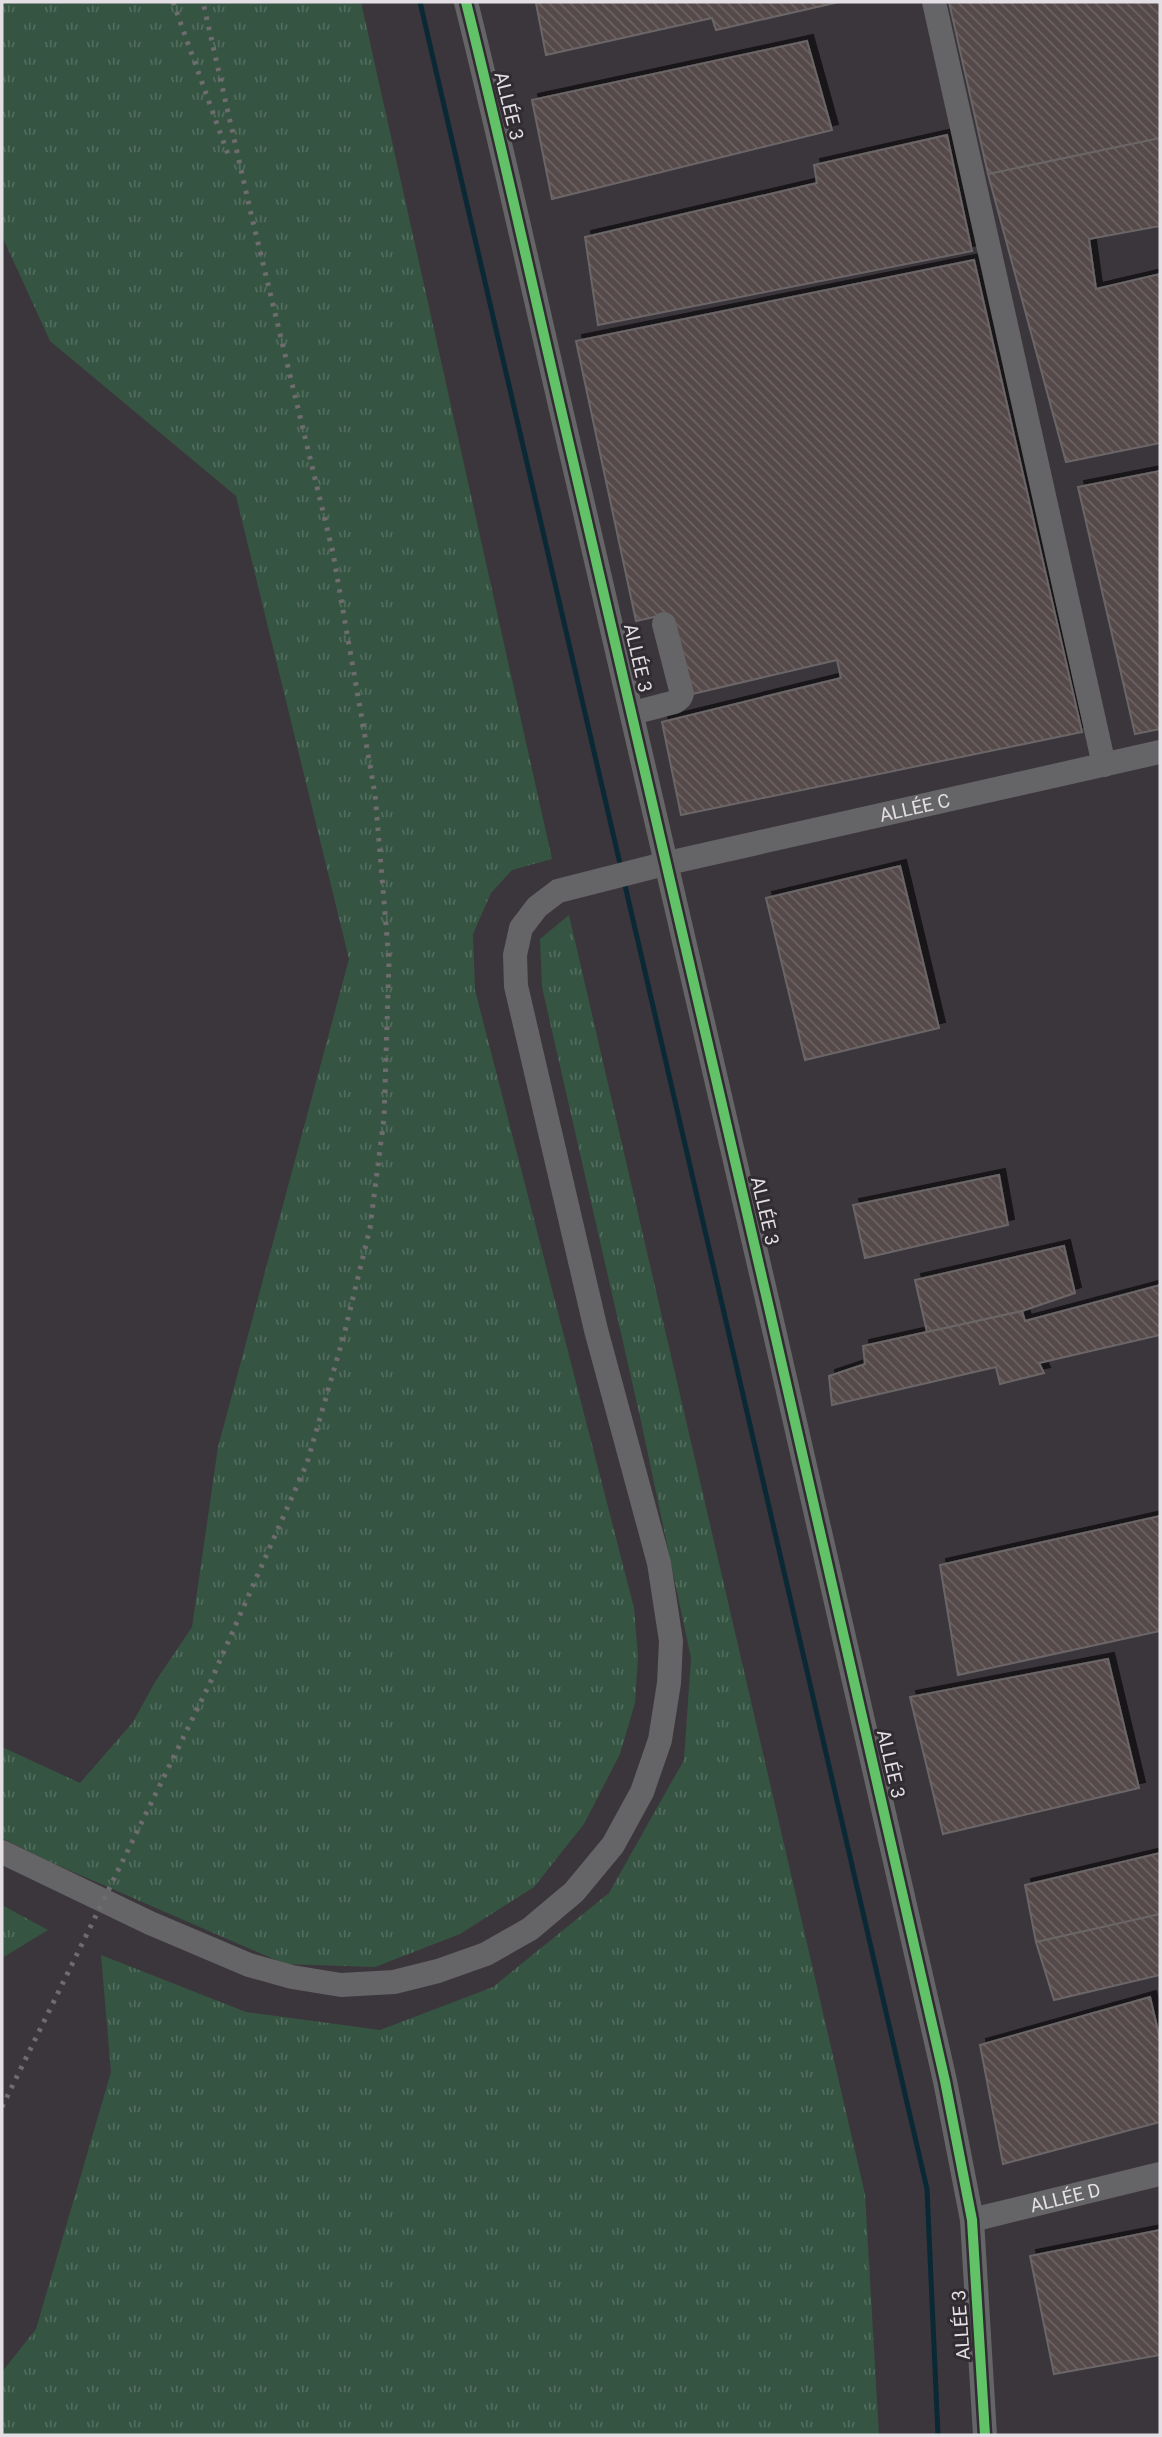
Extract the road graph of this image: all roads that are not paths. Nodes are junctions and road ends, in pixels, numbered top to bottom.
1 (466, 2) edge
2 (934, 2) edge
3 (664, 624) dead end
4 (633, 713) junction
5 (1160, 752) edge
6 (1104, 765) junction
7 (661, 864) junction
8 (2, 1853) edge
9 (1160, 2174) edge
10 (972, 2220) junction
11 (985, 2435) edge

1 - 4 street, ALLÉE 3
2 - 6 street
3 - 4 street
4 - 7 street, ALLÉE 3
5 - 6 street, ALLÉE C
6 - 7 street, ALLÉE C
7 - 8 street, ALLÉE C
7 - 10 street, ALLÉE 3
9 - 10 street, ALLÉE D
10 - 11 street, ALLÉE 3

